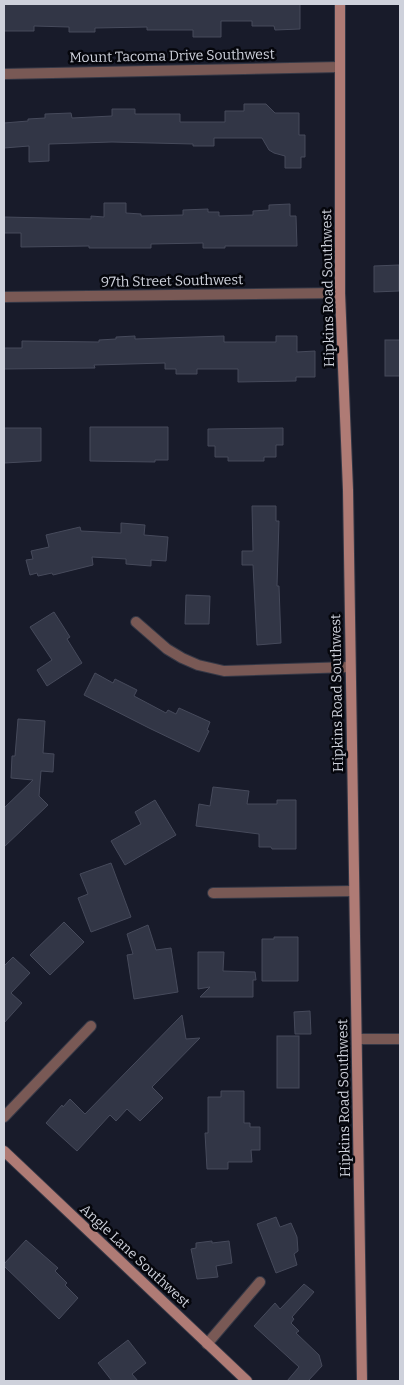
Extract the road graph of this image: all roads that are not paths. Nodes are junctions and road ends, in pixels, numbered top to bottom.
1 (340, 4) edge
2 (340, 67) junction
3 (4, 74) edge
4 (340, 293) junction
5 (4, 297) edge
6 (136, 622) dead end
7 (350, 667) junction
8 (354, 891) junction
9 (212, 893) dead end
10 (91, 1026) dead end
11 (358, 1039) junction
12 (400, 1039) edge
13 (4, 1117) edge
14 (4, 1151) edge
15 (260, 1282) dead end
16 (207, 1344) junction
17 (247, 1381) edge
18 (362, 1381) edge

1 - 2 street, Hipkins Road Southwest
2 - 3 street, Mount Tacoma Drive Southwest
2 - 4 street, Hipkins Road Southwest
4 - 5 street, 97th Street Southwest
4 - 7 street, Hipkins Road Southwest
6 - 7 street
7 - 8 street, Hipkins Road Southwest
8 - 9 street
8 - 11 street, Hipkins Road Southwest
10 - 13 street
11 - 12 street
11 - 18 street, Hipkins Road Southwest
14 - 16 street, Angle Lane Southwest
15 - 16 street
16 - 17 street, Angle Lane Southwest

